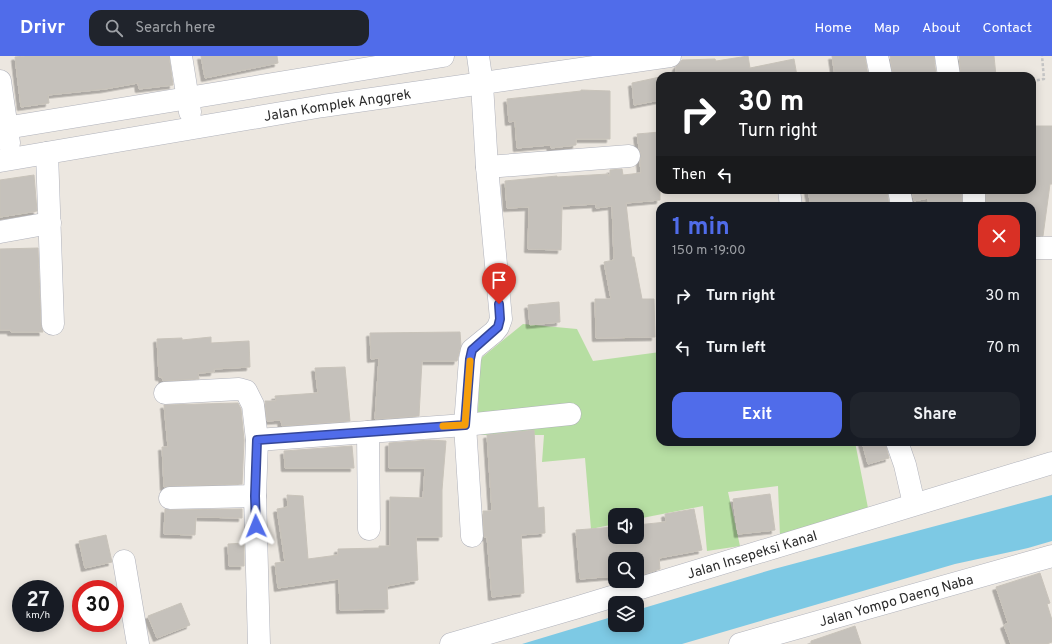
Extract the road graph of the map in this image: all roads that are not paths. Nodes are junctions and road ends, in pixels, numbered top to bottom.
1 (181, 56) edge
2 (443, 56) edge
3 (478, 56) edge
4 (670, 56) edge
5 (877, 56) edge
6 (946, 56) edge
7 (880, 72) edge
8 (948, 72) edge
9 (0, 81) edge
10 (482, 84) junction
11 (188, 98) junction
12 (192, 128) junction
13 (3, 129) edge
14 (47, 153) junction
15 (629, 156) dead end
16 (6, 160) edge
17 (487, 167) junction
18 (50, 223) junction
19 (0, 232) edge
20 (1036, 248) edge
21 (1052, 248) edge
22 (53, 324) dead end
23 (165, 393) dead end
24 (570, 414) dead end
25 (465, 425) junction
26 (368, 432) junction
27 (257, 440) junction
28 (898, 446) edge
29 (1052, 463) edge
30 (255, 496) junction
31 (170, 498) dead end
32 (914, 504) junction
33 (369, 529) dead end
34 (472, 536) dead end
35 (1052, 556) edge
36 (124, 562) dead end
37 (138, 644) edge
38 (259, 644) edge
39 (451, 644) edge
40 (740, 644) edge

1 - 11 street
2 - 11 street
3 - 10 street
4 - 10 street, Jalan Komplek Anggrek
5 - 7 street
6 - 8 street
9 - 13 street
10 - 12 street, Jalan Komplek Anggrek
10 - 17 street
11 - 12 street
11 - 13 street
12 - 14 street, Jalan Komplek Anggrek
13 - 16 street
14 - 16 street, Jalan Komplek Anggrek
14 - 18 street
15 - 17 street
17 - 25 street
18 - 19 street
18 - 22 street
20 - 21 street
23 - 27 street
24 - 25 street
25 - 26 street
25 - 34 street
26 - 27 street
26 - 33 street
27 - 30 street
28 - 32 street
29 - 32 street, Jalan Insepeksi Kanal
30 - 31 street
30 - 38 street
32 - 39 street, Jalan Insepeksi Kanal
35 - 40 street, Jalan Yompo Daeng Naba
36 - 37 street

